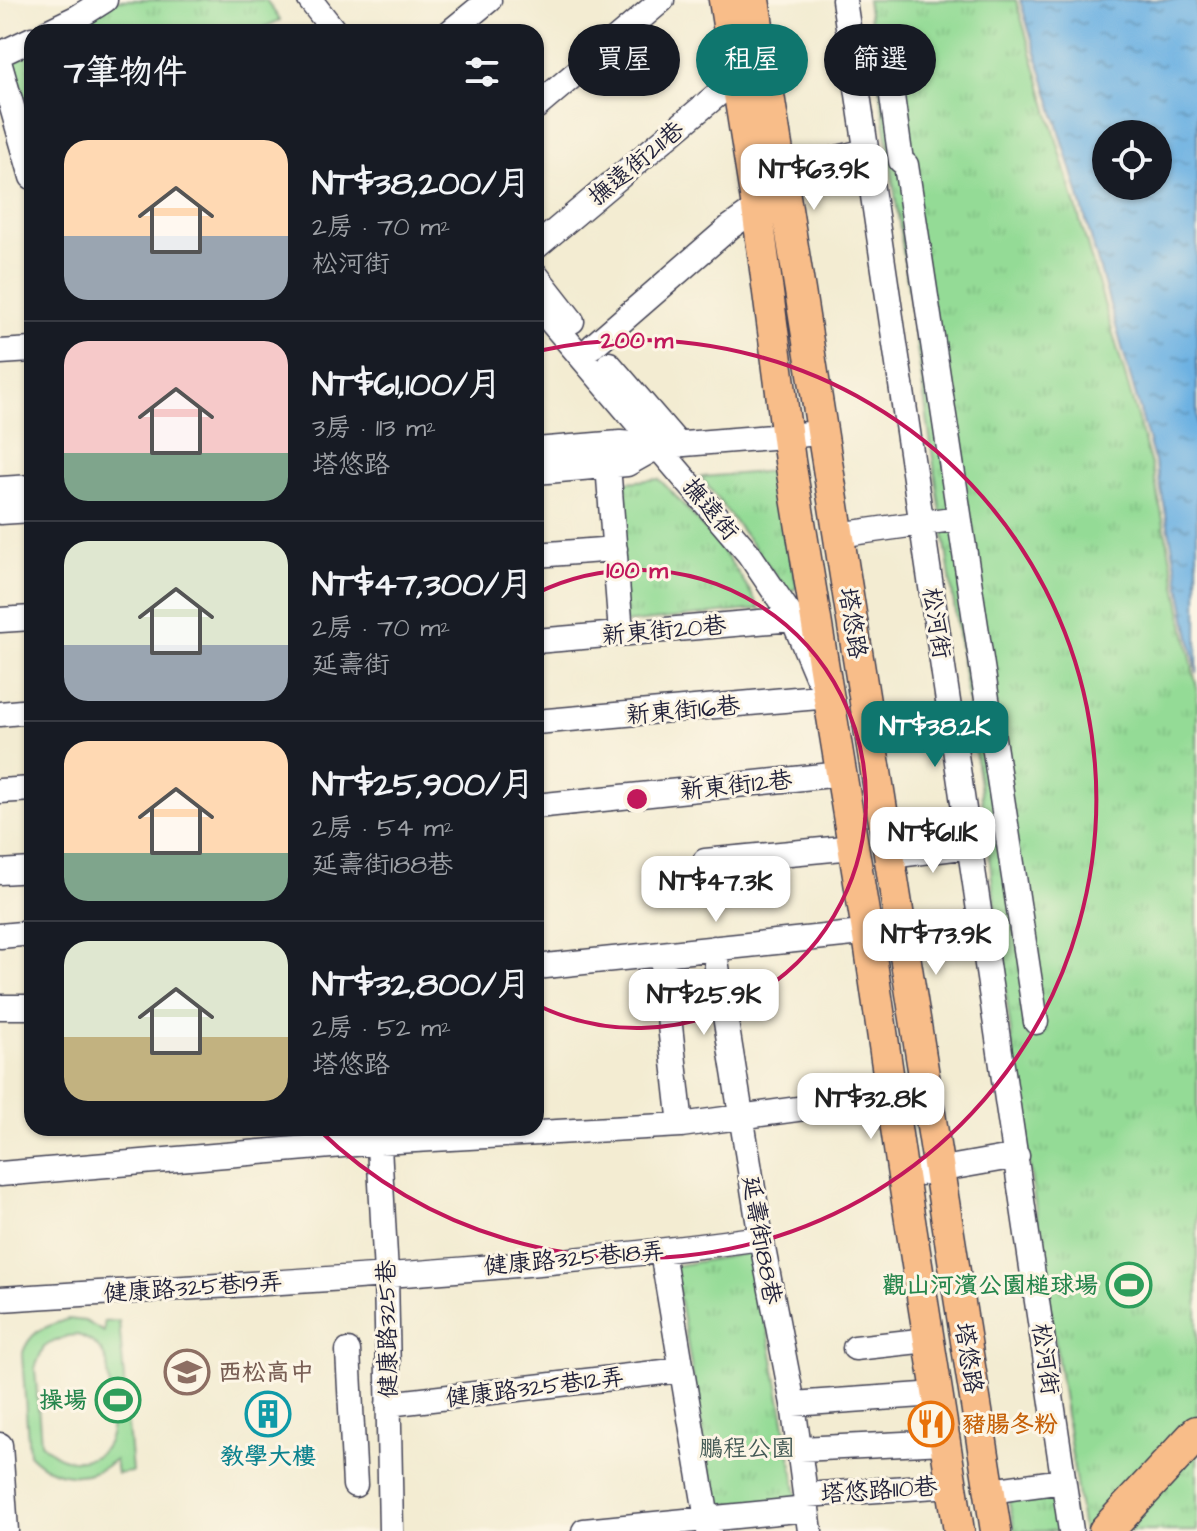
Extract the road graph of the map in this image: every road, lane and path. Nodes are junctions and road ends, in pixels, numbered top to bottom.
1 (105, 0) edge
2 (489, 0) edge
3 (662, 0) edge
4 (724, 0) edge
5 (754, 0) edge
6 (844, 0) edge
7 (308, 1) edge
8 (64, 24) edge
9 (313, 24) edge
10 (328, 24) edge
11 (460, 24) edge
12 (733, 24) edge
13 (753, 24) edge
14 (24, 43) edge
15 (0, 54) edge
16 (0, 65) edge
17 (726, 96) edge
18 (754, 96) edge
19 (757, 96) edge
20 (892, 96) dead end
21 (544, 100) edge
22 (24, 149) edge
23 (866, 151) junction
24 (780, 172) junction
25 (771, 205) junction
26 (544, 241) edge
27 (544, 306) edge
28 (544, 307) edge
29 (593, 346) junction
30 (24, 350) edge
31 (0, 352) edge
32 (821, 433) junction
33 (786, 437) junction
34 (668, 445) junction
35 (544, 449) edge
36 (544, 471) edge
37 (609, 478) dead end
38 (24, 488) edge
39 (0, 489) edge
40 (24, 510) edge
41 (0, 512) edge
42 (959, 518) junction
43 (922, 523) junction
44 (838, 535) junction
45 (615, 549) junction
46 (544, 554) edge
47 (24, 618) edge
48 (793, 619) junction
49 (0, 620) edge
50 (621, 633) junction
51 (544, 640) edge
52 (827, 697) junction
53 (24, 712) edge
54 (0, 714) edge
55 (544, 721) edge
56 (841, 774) junction
57 (24, 790) edge
58 (0, 791) edge
59 (544, 805) edge
60 (970, 846) junction
61 (854, 847) junction
62 (890, 856) junction
63 (705, 861) dead end
64 (24, 870) edge
65 (0, 872) edge
66 (901, 929) junction
67 (868, 933) junction
68 (24, 934) edge
69 (0, 936) edge
70 (714, 948) junction
71 (662, 954) junction
72 (544, 966) edge
73 (0, 1007) edge
74 (24, 1007) edge
75 (1036, 1022) dead end
76 (892, 1096) junction
77 (741, 1118) junction
78 (681, 1125) junction
79 (544, 1130) edge
80 (369, 1136) edge
81 (379, 1136) edge
82 (1017, 1156) junction
83 (939, 1170) junction
84 (0, 1174) edge
85 (903, 1176) junction
86 (761, 1238) junction
87 (662, 1252) junction
88 (386, 1274) junction
89 (0, 1299) edge
90 (928, 1340) junction
91 (855, 1348) dead end
92 (348, 1351) dead end
93 (681, 1370) junction
94 (937, 1394) junction
95 (793, 1404) junction
96 (388, 1416) junction
97 (352, 1429) junction
98 (1197, 1433) edge
99 (945, 1442) junction
100 (0, 1445) edge
101 (800, 1449) junction
102 (0, 1456) edge
103 (1197, 1461) edge
104 (1063, 1481) junction
105 (355, 1485) dead end
106 (951, 1485) junction
107 (1144, 1489) junction
108 (990, 1491) junction
109 (808, 1511) edge
110 (708, 1524) edge
111 (6, 1531) edge
112 (391, 1531) edge
113 (584, 1531) edge
114 (959, 1531) edge
115 (996, 1531) edge
116 (1071, 1531) edge
117 (1086, 1531) edge
118 (1106, 1531) edge
119 (1130, 1531) edge

1 - 8 street
2 - 11 street
3 - 21 street
4 - 12 main road, 塔悠路
5 - 13 main road, 塔悠路
6 - 23 street, 松河街
7 - 9 street
7 - 10 street
14 - 15 street
16 - 22 street
17 - 26 street, 撫遠街211巷
18 - 25 main road, 塔悠路
19 - 24 main road, 塔悠路
20 - 42 street
23 - 24 street
23 - 43 street, 松河街
24 - 25 main road, 塔悠路
25 - 29 street
25 - 32 main road, 塔悠路
25 - 33 main road, 塔悠路
27 - 29 street, 撫遠街
28 - 34 street, 撫遠街
29 - 34 street, 撫遠街
30 - 31 street
32 - 33 street
32 - 44 main road, 塔悠路
33 - 34 street
33 - 52 main road, 塔悠路
34 - 35 street
34 - 36 street
34 - 48 street, 撫遠街
37 - 45 street
38 - 39 street
40 - 41 street
42 - 43 street
42 - 75 street
43 - 44 street
43 - 60 street, 松河街
44 - 62 main road, 塔悠路
45 - 46 street
45 - 50 street
47 - 49 street
48 - 50 street, 新東街20巷
48 - 52 street, 撫遠街
50 - 51 street, 新東街20巷
52 - 55 street, 新東街16巷
52 - 56 main road, 塔悠路
53 - 54 street
56 - 59 street, 新東街12巷
56 - 61 main road, 塔悠路
57 - 58 street
60 - 62 street
60 - 82 street, 松河街
61 - 63 street
61 - 67 main road, 塔悠路
62 - 66 main road, 塔悠路
64 - 65 street
66 - 67 street
66 - 83 main road, 塔悠路
67 - 70 street
67 - 76 main road, 塔悠路
68 - 69 street
70 - 71 street
70 - 77 street, 延壽街188巷
71 - 72 street
71 - 78 street
73 - 74 street
76 - 77 street
76 - 85 main road, 塔悠路
77 - 78 street
77 - 86 street, 延壽街188巷
78 - 79 street
80 - 84 street
81 - 88 street, 健康路325巷
82 - 83 street
82 - 104 street, 松河街
83 - 85 street
83 - 108 main road, 塔悠路
85 - 90 main road, 塔悠路
86 - 87 street, 健康路325巷18弄
86 - 95 street, 延壽街188巷
87 - 88 street, 健康路325巷18弄
87 - 93 street
88 - 89 street, 健康路325巷19弄
88 - 96 street, 健康路325巷
90 - 91 street
90 - 94 main road, 塔悠路
92 - 97 street
93 - 96 street, 健康路325巷12弄
93 - 110 street
94 - 95 street
94 - 99 main road, 塔悠路
95 - 101 street, 延壽街188巷
96 - 97 street, 健康路325巷12弄
96 - 112 street, 健康路325巷
97 - 105 street
98 - 107 highway
99 - 101 street
99 - 106 main road, 塔悠路
100 - 102 street
101 - 109 street, 延壽街188巷
102 - 111 street
103 - 119 highway
104 - 108 street
104 - 116 street, 松河街
106 - 109 street, 塔悠路110巷
106 - 114 main road, 塔悠路
107 - 117 highway
107 - 118 highway
108 - 115 main road, 塔悠路
109 - 110 street, 塔悠路110巷
110 - 113 street, 塔悠路110巷

